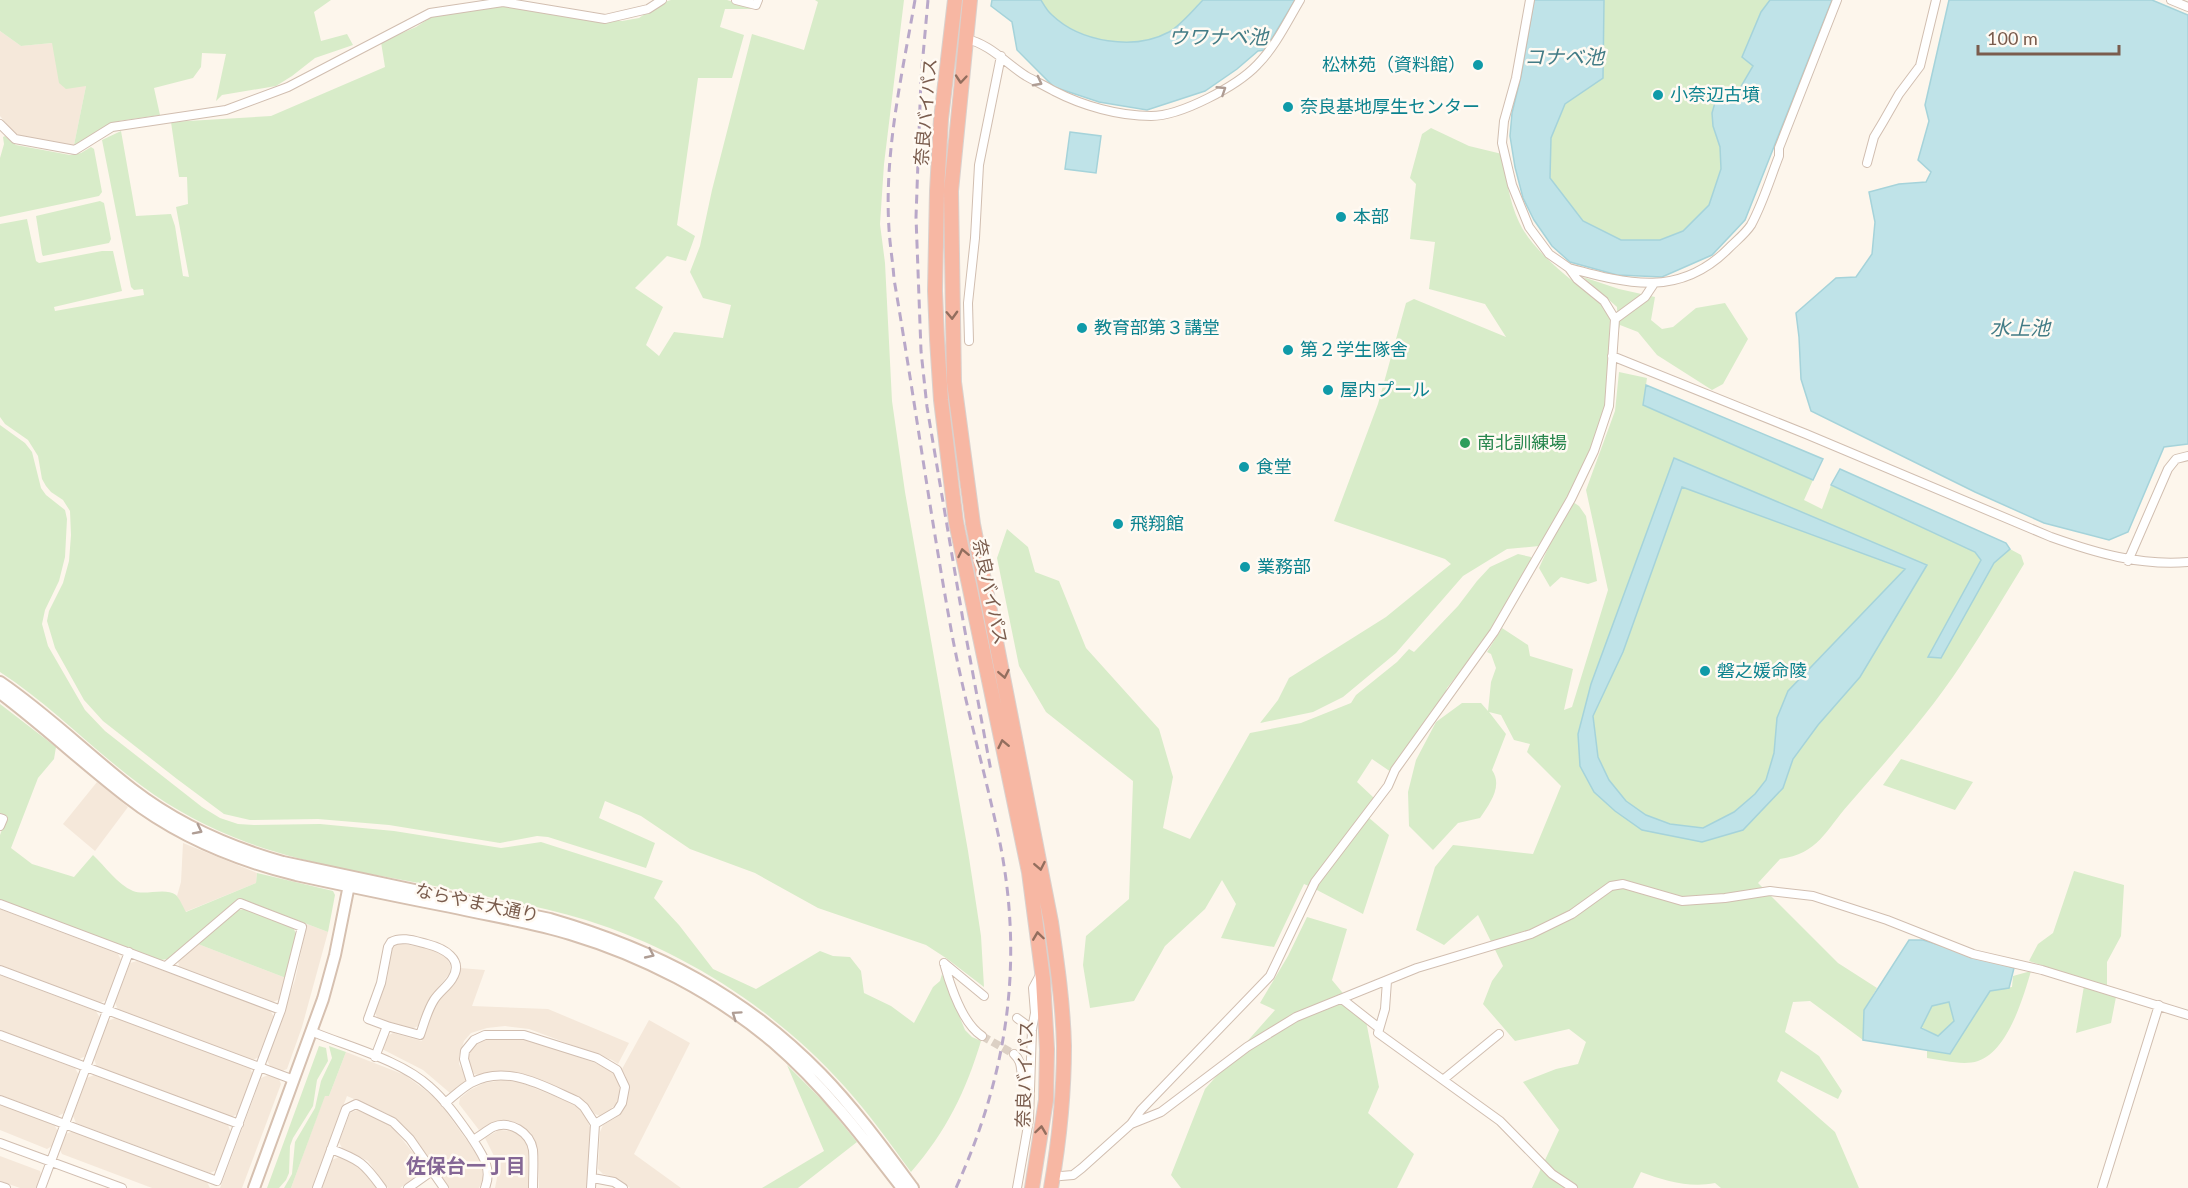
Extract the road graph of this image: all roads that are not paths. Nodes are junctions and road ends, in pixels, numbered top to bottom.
1 (662, 0) edge
2 (736, 0) edge
3 (758, 0) edge
4 (956, 0) edge
5 (970, 0) edge
6 (1300, 0) edge
7 (1530, 0) edge
8 (1837, 0) edge
9 (1936, 0) edge
10 (2171, 0) edge
11 (2188, 7) edge
12 (958, 37) junction
13 (1001, 56) junction
14 (0, 124) edge
15 (1866, 163) dead end
16 (1569, 268) junction
17 (1653, 285) junction
18 (970, 290) junction
19 (951, 291) junction
20 (1615, 319) junction
21 (969, 341) dead end
22 (1612, 356) junction
23 (2188, 456) edge
24 (2128, 561) junction
25 (2188, 562) edge
26 (0, 682) edge
27 (0, 693) edge
28 (0, 818) edge
29 (0, 826) edge
30 (350, 881) junction
31 (0, 904) edge
32 (129, 952) junction
33 (166, 966) junction
34 (0, 970) edge
35 (1043, 971) junction
36 (1387, 981) junction
37 (984, 996) dead end
38 (1342, 999) junction
39 (2159, 1005) junction
40 (107, 1010) junction
41 (281, 1010) junction
42 (2188, 1015) edge
43 (1017, 1018) dead end
44 (387, 1026) junction
45 (1379, 1028) junction
46 (1032, 1029) junction
47 (312, 1032) junction
48 (1500, 1034) dead end
49 (0, 1035) edge
50 (982, 1036) tunnel mouth
51 (1014, 1054) tunnel mouth
52 (375, 1057) junction
53 (86, 1067) junction
54 (260, 1067) junction
55 (1444, 1079) junction
56 (294, 1080) junction
57 (471, 1082) junction
58 (1030, 1084) junction
59 (0, 1100) edge
60 (446, 1103) junction
61 (65, 1124) junction
62 (238, 1124) junction
63 (595, 1124) junction
64 (1131, 1124) junction
65 (473, 1140) junction
66 (0, 1143) edge
67 (331, 1149) junction
68 (51, 1161) junction
69 (432, 1171) junction
70 (896, 1172) junction
71 (1061, 1176) dead end
72 (593, 1178) junction
73 (0, 1186) edge
74 (6, 1188) edge
75 (41, 1188) edge
76 (122, 1188) edge
77 (254, 1188) edge
78 (317, 1188) edge
79 (382, 1188) edge
80 (408, 1188) edge
81 (444, 1188) edge
82 (485, 1188) edge
83 (533, 1188) edge
84 (591, 1188) edge
85 (623, 1188) edge
86 (902, 1188) edge
87 (914, 1188) edge
88 (1017, 1188) edge
89 (1032, 1188) edge
90 (1051, 1188) edge
91 (1573, 1188) edge
92 (2102, 1188) edge

1 - 14 street
2 - 3 street
4 - 12 highway, 奈良バイパス
5 - 12 highway, 奈良バイパス
13 -> 6 street
7 - 16 street
8 - 17 street
9 - 15 street
10 - 11 street
12 - 13 street
12 -> 19 highway, 奈良バイパス
35 -> 12 highway, 奈良バイパス
13 - 18 street
16 - 17 street
16 - 20 street
17 - 20 street
18 - 19 street
18 - 21 street
19 -> 90 highway, 奈良バイパス
20 - 22 street
22 - 24 street
22 - 64 street
23 - 24 street
24 - 25 street
26 -> 30 street, ならやま大通り
27 - 30 street, ならやま大通り
28 - 29 street
30 - 47 street
30 - 70 street, ならやま大通り
31 - 32 street
32 - 33 street
32 - 40 street
33 - 41 street
33 - 41 street
34 - 40 street
35 - 46 street
89 -> 35 highway, 奈良バイパス
36 - 38 street
36 - 39 street
36 - 45 street
37 - 50 street
38 - 45 street
38 - 64 street
39 - 42 street
39 - 92 street
40 - 53 street
40 - 54 street
41 - 54 street
43 - 46 street
44 - 44 street
44 - 52 street
45 - 55 street
46 - 58 street
47 - 52 street
47 - 56 street
48 - 55 street
49 - 53 street
51 - 58 street
52 - 60 street
53 - 61 street
53 - 62 street
54 - 56 street
54 - 62 street
55 - 91 street
56 - 77 street
57 - 60 street
57 - 63 street
57 - 63 street
58 - 88 street
59 - 61 street
60 - 65 street
61 - 62 street
61 - 68 street
63 - 72 street
64 - 71 street
65 - 82 street
65 - 83 street
66 - 68 street
67 - 69 street
67 - 78 street
67 - 79 street
68 - 75 street
68 - 76 street
69 - 80 street
69 - 81 street
70 - 86 street, ならやま大通り
70 - 87 street, ならやま大通り
72 - 84 street
72 - 85 street
73 - 74 street

